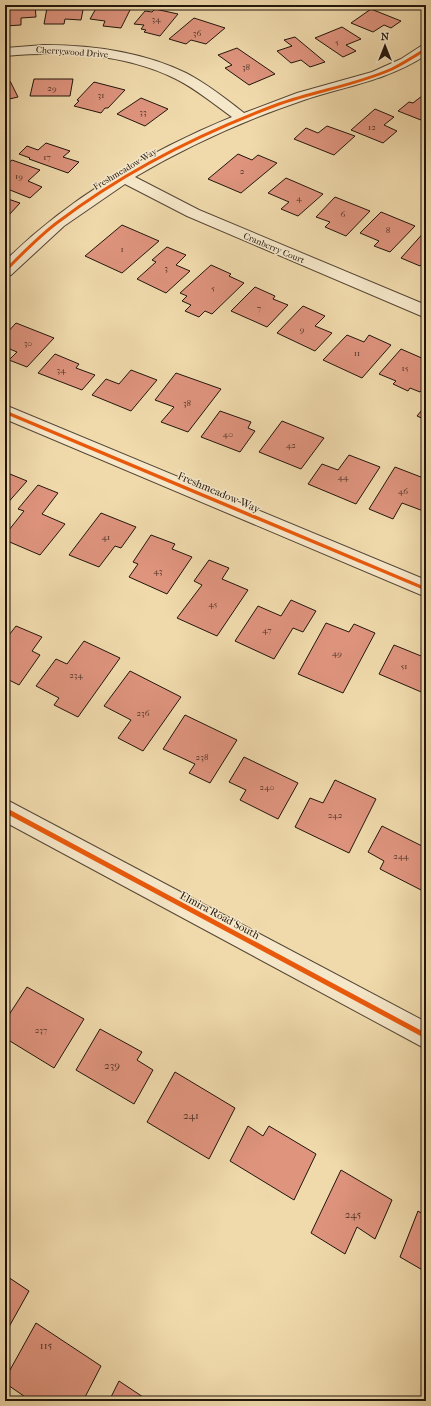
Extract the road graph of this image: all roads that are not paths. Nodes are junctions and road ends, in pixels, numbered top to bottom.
1 (426, 49) edge
2 (5, 52) edge
3 (243, 119) junction
4 (125, 178) junction
5 (5, 271) edge
6 (426, 312) edge
7 (5, 412) edge
8 (426, 589) edge
9 (5, 810) edge
10 (426, 1036) edge

1 - 3 street, Freshmeadow Way
2 - 3 street, Cherrywood Drive
3 - 4 street, Freshmeadow Way
4 - 5 street, Freshmeadow Way
4 - 6 street, Cranberry Court
7 - 8 street, Freshmeadow Way
9 - 10 street, Elmira Road South

